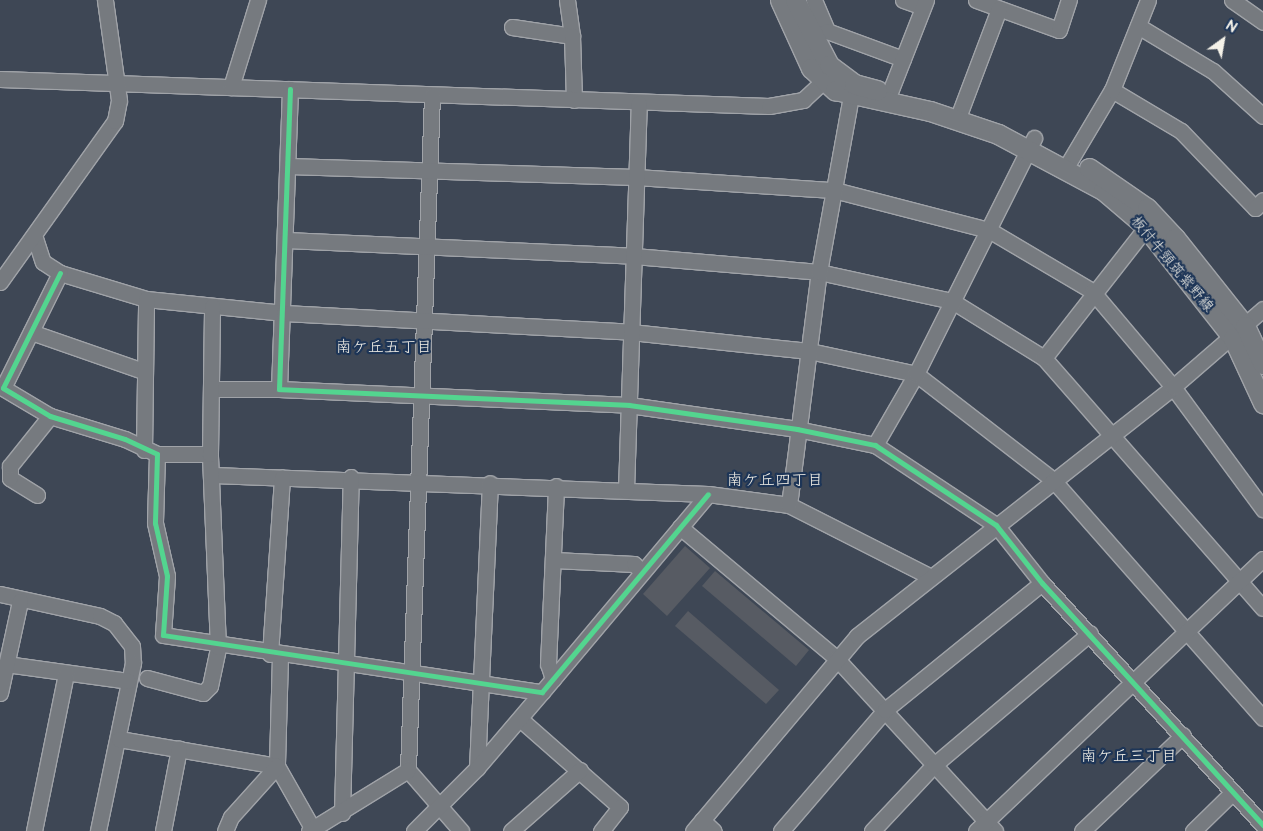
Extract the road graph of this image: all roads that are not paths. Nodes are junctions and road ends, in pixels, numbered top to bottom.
1 (105, 0) edge
2 (258, 0) edge
3 (567, 0) edge
4 (780, 0) edge
5 (795, 0) edge
6 (814, 0) edge
7 (903, 0) edge
8 (976, 0) edge
9 (1069, 0) edge
10 (1148, 0) edge
11 (1232, 0) edge
12 (925, 4) edge
13 (999, 9) junction
14 (1263, 22) edge
15 (1138, 26) junction
16 (512, 27) dead end
17 (572, 36) junction
18 (903, 59) junction
19 (828, 76) junction
20 (0, 79) edge
21 (116, 82) junction
22 (231, 87) junction
23 (290, 89) junction
24 (851, 90) junction
25 (1112, 90) junction
26 (890, 92) junction
27 (432, 95) junction
28 (574, 100) junction
29 (639, 103) junction
30 (959, 114) junction
31 (1263, 116) edge
32 (1031, 143) junction
33 (1067, 163) junction
34 (288, 166) junction
35 (430, 171) junction
36 (636, 177) junction
37 (834, 190) junction
38 (1263, 200) edge
39 (1149, 221) junction
40 (989, 230) junction
41 (35, 238) junction
42 (286, 240) junction
43 (427, 247) junction
44 (634, 256) junction
45 (819, 272) junction
46 (60, 273) junction
47 (0, 282) edge
48 (1092, 291) junction
49 (146, 299) junction
50 (952, 301) junction
51 (212, 306) junction
52 (1263, 309) edge
53 (284, 313) junction
54 (425, 322) junction
55 (31, 332) junction
56 (631, 332) junction
57 (1239, 332) junction
58 (809, 351) junction
59 (1044, 358) junction
60 (1263, 364) edge
61 (143, 371) junction
62 (916, 374) junction
63 (1173, 387) junction
64 (212, 389) junction
65 (279, 389) junction
66 (422, 396) junction
67 (1263, 403) edge
68 (629, 405) junction
69 (50, 416) junction
70 (797, 428) junction
71 (1113, 433) junction
72 (875, 445) junction
73 (151, 452) junction
74 (210, 454) junction
75 (213, 475) junction
76 (282, 477) junction
77 (351, 478) junction
78 (422, 480) junction
79 (1053, 480) junction
80 (490, 483) junction
81 (556, 486) junction
82 (626, 490) junction
83 (708, 494) junction
84 (37, 495) dead end
85 (788, 505) junction
86 (1263, 509) edge
87 (996, 524) junction
88 (680, 527) junction
89 (1263, 559) edge
90 (554, 560) junction
91 (642, 572) junction
92 (929, 576) junction
93 (1242, 581) junction
94 (1042, 583) junction
95 (0, 594) edge
96 (20, 600) junction
97 (1263, 608) edge
98 (1188, 632) junction
99 (1090, 633) junction
100 (6, 635) edge
101 (218, 647) junction
102 (275, 655) junction
103 (836, 658) junction
104 (6, 664) junction
105 (347, 665) junction
106 (66, 674) junction
107 (412, 674) junction
108 (147, 678) dead end
109 (553, 679) junction
110 (128, 681) junction
111 (1135, 682) junction
112 (479, 683) junction
113 (542, 692) junction
114 (0, 693) edge
115 (886, 710) junction
116 (520, 718) junction
117 (1263, 718) edge
118 (1183, 735) junction
119 (119, 739) junction
120 (179, 749) junction
121 (934, 765) junction
122 (277, 766) junction
123 (478, 768) junction
124 (408, 770) junction
125 (580, 770) junction
126 (1233, 792) junction
127 (440, 808) junction
128 (342, 813) junction
129 (1262, 821) edge
130 (698, 826) edge
131 (985, 827) edge
132 (312, 830) edge
133 (34, 831) edge
134 (98, 831) edge
135 (163, 831) edge
136 (225, 831) edge
137 (414, 831) edge
138 (461, 831) edge
139 (511, 831) edge
140 (601, 831) edge
141 (714, 831) edge
142 (781, 831) edge
143 (872, 831) edge
144 (1082, 831) edge
145 (1193, 831) edge

1 - 21 street
2 - 22 street
3 - 17 street
4 - 19 main road
5 - 19 main road, 板付牛頸筑紫野線
6 - 18 street
7 - 12 street
8 - 13 street
9 - 13 street
10 - 15 street
11 - 14 street
12 - 18 street
13 - 30 street
15 - 25 street
15 - 31 street
16 - 17 street
17 - 28 street
18 - 26 street
19 - 24 main road, 板付牛頸筑紫野線
19 - 29 street
20 - 21 street
21 - 22 street
21 - 41 street
22 - 23 street
23 - 27 street
23 - 34 street
24 - 26 main road, 板付牛頸筑紫野線
24 - 30 main road, 板付牛頸筑紫野線
24 - 37 street
25 - 33 street
25 - 38 street
26 - 30 main road, 板付牛頸筑紫野線
27 - 28 street
27 - 35 street
28 - 29 street
29 - 36 street
30 - 32 main road, 板付牛頸筑紫野線
32 - 33 main road, 板付牛頸筑紫野線
32 - 40 street
33 - 39 main road, 板付牛頸筑紫野線
34 - 35 street
34 - 42 street
35 - 36 street
35 - 43 street
36 - 37 street
36 - 44 street
37 - 40 street
37 - 45 street
39 - 48 street
39 - 57 main road, 板付牛頸筑紫野線
40 - 48 street
40 - 50 street
41 - 46 street
41 - 47 street
42 - 43 street
42 - 53 street
43 - 44 street
43 - 54 street
44 - 45 street
44 - 56 street
45 - 50 street
45 - 58 street
46 - 49 street
46 - 55 street
48 - 59 street
48 - 63 street
49 - 51 street
49 - 61 street
50 - 59 street
50 - 62 street
51 - 53 street
51 - 64 street
52 - 57 street
53 - 54 street
53 - 65 street
54 - 56 street
54 - 66 street
55 - 61 street
55 - 69 street
56 - 58 street
56 - 68 street
57 - 60 main road, 板付牛頸筑紫野線
57 - 63 street
57 - 67 main road, 板付牛頸筑紫野線
58 - 62 street
58 - 70 street
59 - 71 street
61 - 73 street
62 - 72 street
62 - 79 street
63 - 71 street
63 - 86 street
64 - 65 street
64 - 74 street
65 - 66 street
66 - 68 street
66 - 78 street
68 - 70 street
68 - 82 street
69 - 73 street
69 - 84 street
70 - 72 street
70 - 85 street
71 - 79 street
71 - 93 street
72 - 87 street
73 - 74 street
73 - 101 street
74 - 75 street
75 - 76 street
75 - 101 street
76 - 77 street
76 - 102 street
77 - 78 street
77 - 105 street
78 - 80 street
78 - 107 street
79 - 87 street
79 - 98 street
80 - 81 street
80 - 112 street
81 - 82 street
81 - 90 street
82 - 83 street
83 - 85 street
83 - 88 street
85 - 92 street
87 - 92 street
87 - 94 street
88 - 91 street
88 - 103 street
89 - 93 street
90 - 91 street
90 - 109 street
91 - 109 street
92 - 103 street
93 - 97 street
93 - 98 street
94 - 99 street
94 - 115 street
95 - 96 street
96 - 100 street
96 - 110 street
98 - 111 street
98 - 117 street
99 - 111 street
99 - 121 street
100 - 104 street
101 - 102 street
101 - 108 street
102 - 105 street
102 - 122 street
103 - 115 street
103 - 130 street
104 - 106 street
104 - 114 street
105 - 107 street
105 - 128 street
106 - 110 street
106 - 133 street
107 - 112 street
107 - 124 street
109 - 113 street
110 - 119 street
111 - 118 street
111 - 131 street
112 - 113 street
112 - 123 street
113 - 116 street
115 - 121 street
115 - 142 street
116 - 123 street
116 - 125 street
118 - 126 street
118 - 144 street
119 - 120 street
119 - 134 street
120 - 122 street
120 - 135 street
121 - 131 street
121 - 143 street
122 - 132 street
122 - 136 street
123 - 127 street
124 - 127 street
124 - 128 street
125 - 139 street
125 - 140 street
126 - 129 street
126 - 145 street
127 - 137 street
127 - 138 street
128 - 132 street
130 - 141 street

